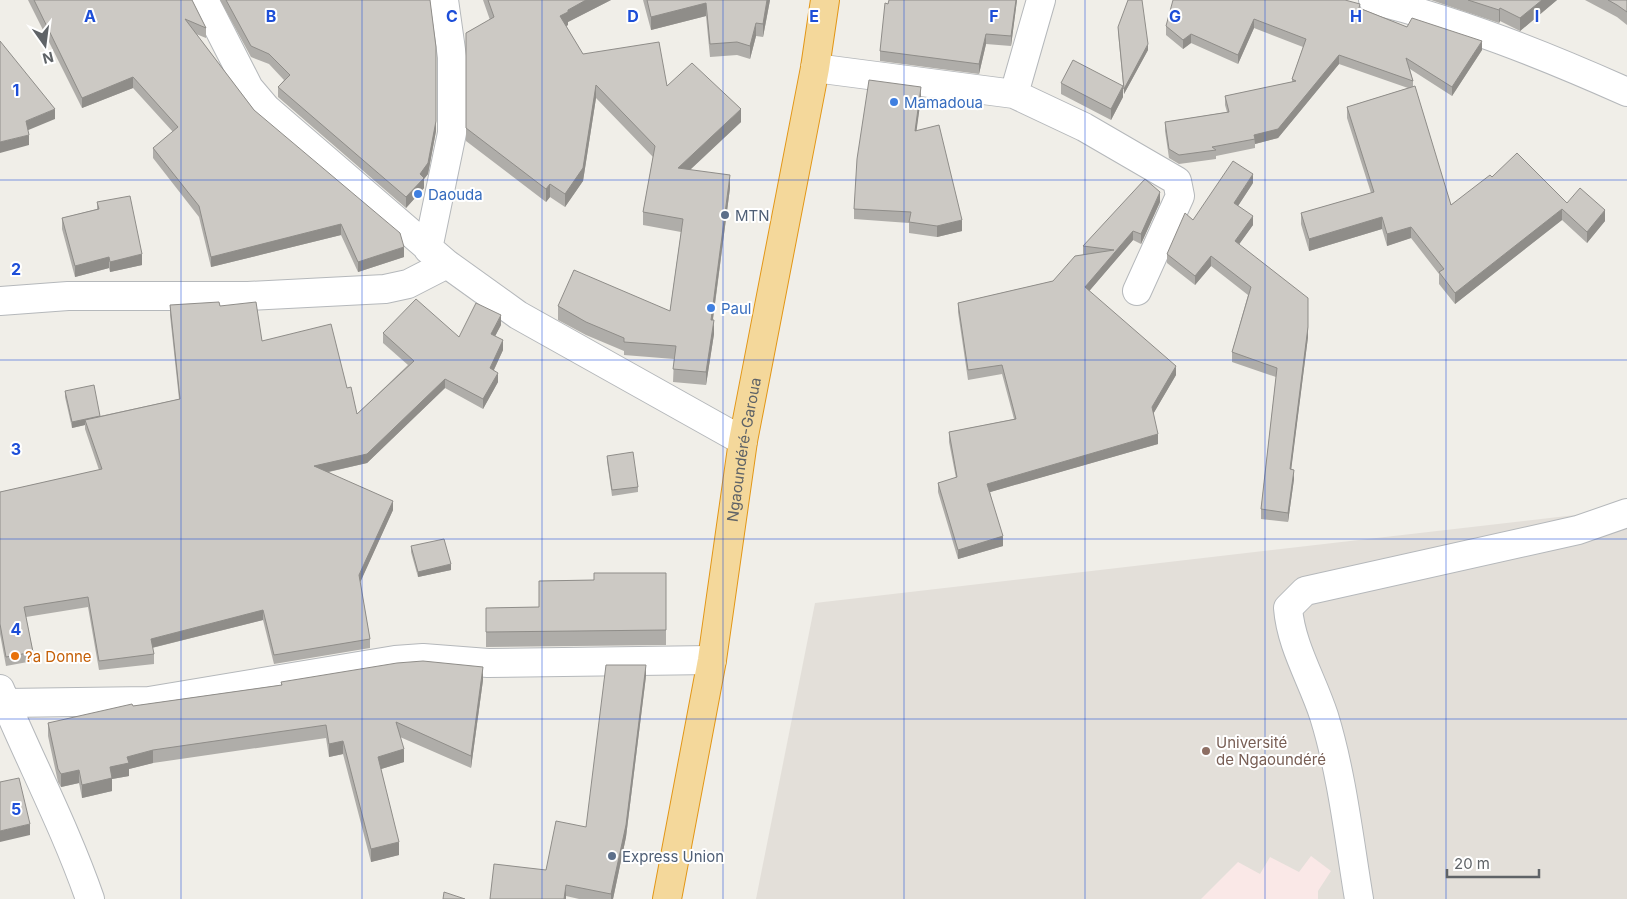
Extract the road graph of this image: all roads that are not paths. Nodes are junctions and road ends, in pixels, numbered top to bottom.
1 (204, 0) edge
2 (444, 0) edge
3 (825, 0) edge
4 (1041, 0) edge
5 (1373, 0) edge
6 (815, 68) junction
7 (1627, 92) edge
8 (1014, 94) junction
9 (437, 256) junction
10 (1137, 291) dead end
11 (0, 302) edge
12 (743, 441) junction
13 (1627, 513) edge
14 (712, 660) junction
15 (3, 696) edge
16 (90, 899) edge
17 (667, 899) edge
18 (1359, 899) edge

1 - 9 street
2 - 9 street
3 - 6 highway, Ngaoundéré-Garoua
4 - 8 street
5 - 7 street
6 - 8 street
6 - 12 highway, Ngaoundéré-Garoua
8 - 10 street
9 - 11 street
9 - 12 street
12 - 14 highway, Ngaoundéré-Garoua
13 - 18 street
14 - 15 street
14 - 17 highway, Ngaoundéré-Garoua
15 - 16 street

